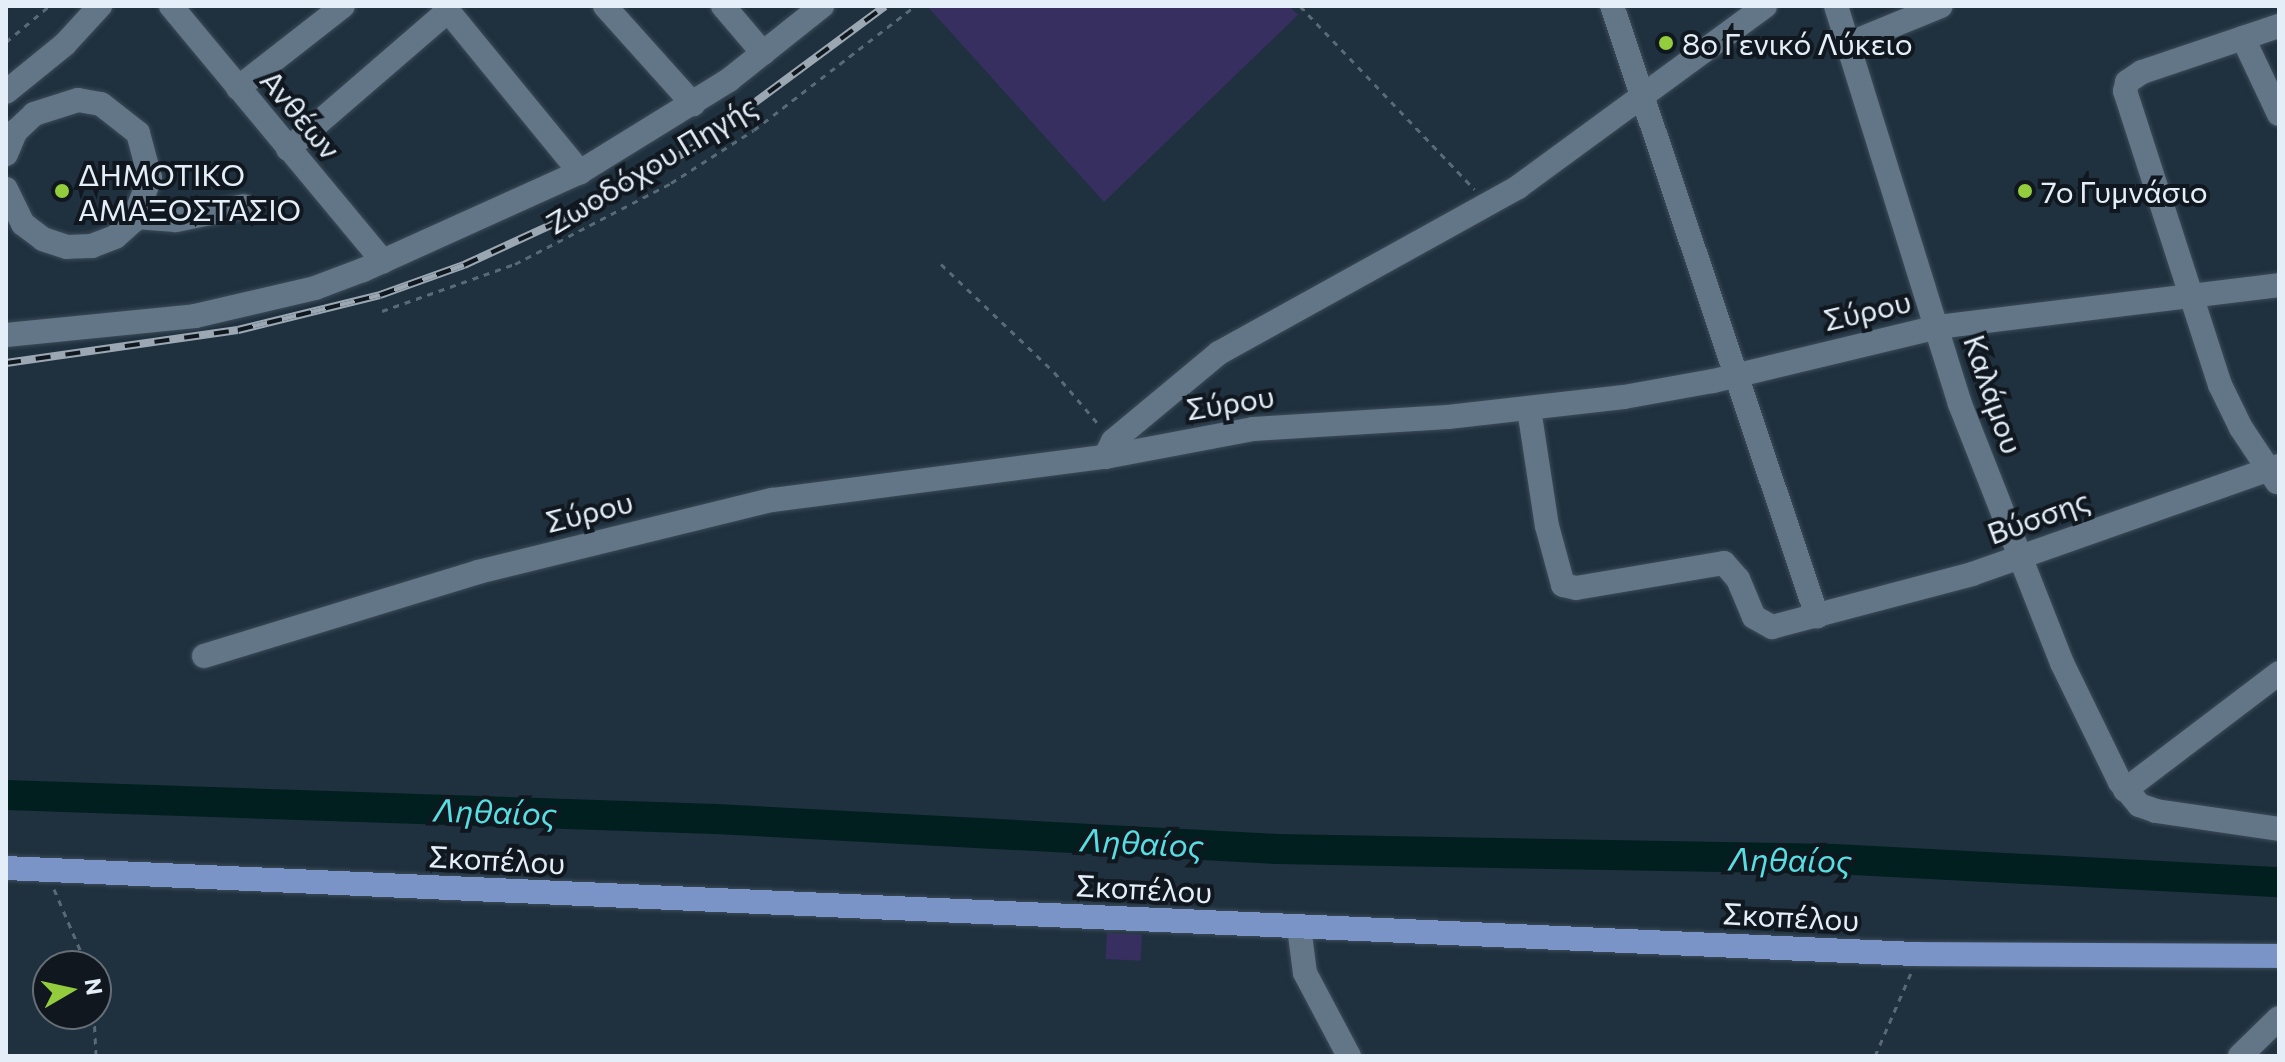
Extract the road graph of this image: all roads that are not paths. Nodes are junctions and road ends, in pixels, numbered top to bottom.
1 (100, 6) edge
2 (171, 6) edge
3 (343, 6) edge
4 (605, 6) edge
5 (723, 6) edge
6 (822, 6) edge
7 (1612, 6) edge
8 (1765, 6) edge
9 (1836, 6) edge
10 (1941, 6) edge
11 (446, 9) edge
12 (2279, 26) edge
13 (2243, 38) junction
14 (1848, 44) junction
15 (763, 53) junction
16 (238, 88) junction
17 (6, 93) edge
18 (1642, 96) junction
19 (693, 104) junction
20 (2279, 114) edge
21 (28, 119) junction
22 (288, 149) junction
23 (6, 154) edge
24 (580, 172) junction
25 (6, 189) edge
26 (244, 206) dead end
27 (135, 217) junction
28 (383, 261) junction
29 (2279, 285) edge
30 (2193, 299) junction
31 (1938, 327) junction
32 (6, 335) edge
33 (1735, 376) junction
34 (1529, 409) junction
35 (1109, 449) junction
36 (2275, 474) edge
37 (2019, 557) junction
38 (1817, 616) junction
39 (204, 656) dead end
40 (2279, 673) edge
41 (2125, 790) junction
42 (2279, 829) edge
43 (6, 868) edge
44 (1299, 927) junction
45 (2279, 956) edge
46 (2279, 1018) edge
47 (1349, 1056) edge
48 (2240, 1056) edge

1 - 17 street
2 - 16 street, Ανθέων
3 - 16 street
4 - 19 street
5 - 15 street
6 - 15 street
7 - 18 street
8 - 18 street
9 - 14 street, Καλάμου
10 - 14 street
11 - 22 street
11 - 24 street
12 - 13 street
13 - 20 street
13 - 30 street
14 - 31 street, Καλάμου
15 - 19 street
16 - 22 street, Ανθέων
17 - 21 street
18 - 33 street
18 - 35 street
19 - 24 street
21 - 23 street
21 - 27 street
22 - 28 street, Ανθέων
24 - 28 street
25 - 27 street
26 - 27 street
28 - 32 street
29 - 30 street, Σύρου
30 - 31 street, Σύρου
30 - 36 street
31 - 33 street, Σύρου
31 - 37 street, Καλάμου
33 - 34 street, Σύρου
33 - 38 street
34 - 35 street, Σύρου
34 - 38 street, Βύσσης
35 - 39 street, Σύρου
36 - 37 street, Βύσσης
37 - 38 street, Βύσσης
37 - 41 street, Καλάμου
40 - 41 street
41 - 42 street
43 - 44 main road, Σκοπέλου
44 - 45 main road, Σκοπέλου
44 - 47 street
46 - 48 street

